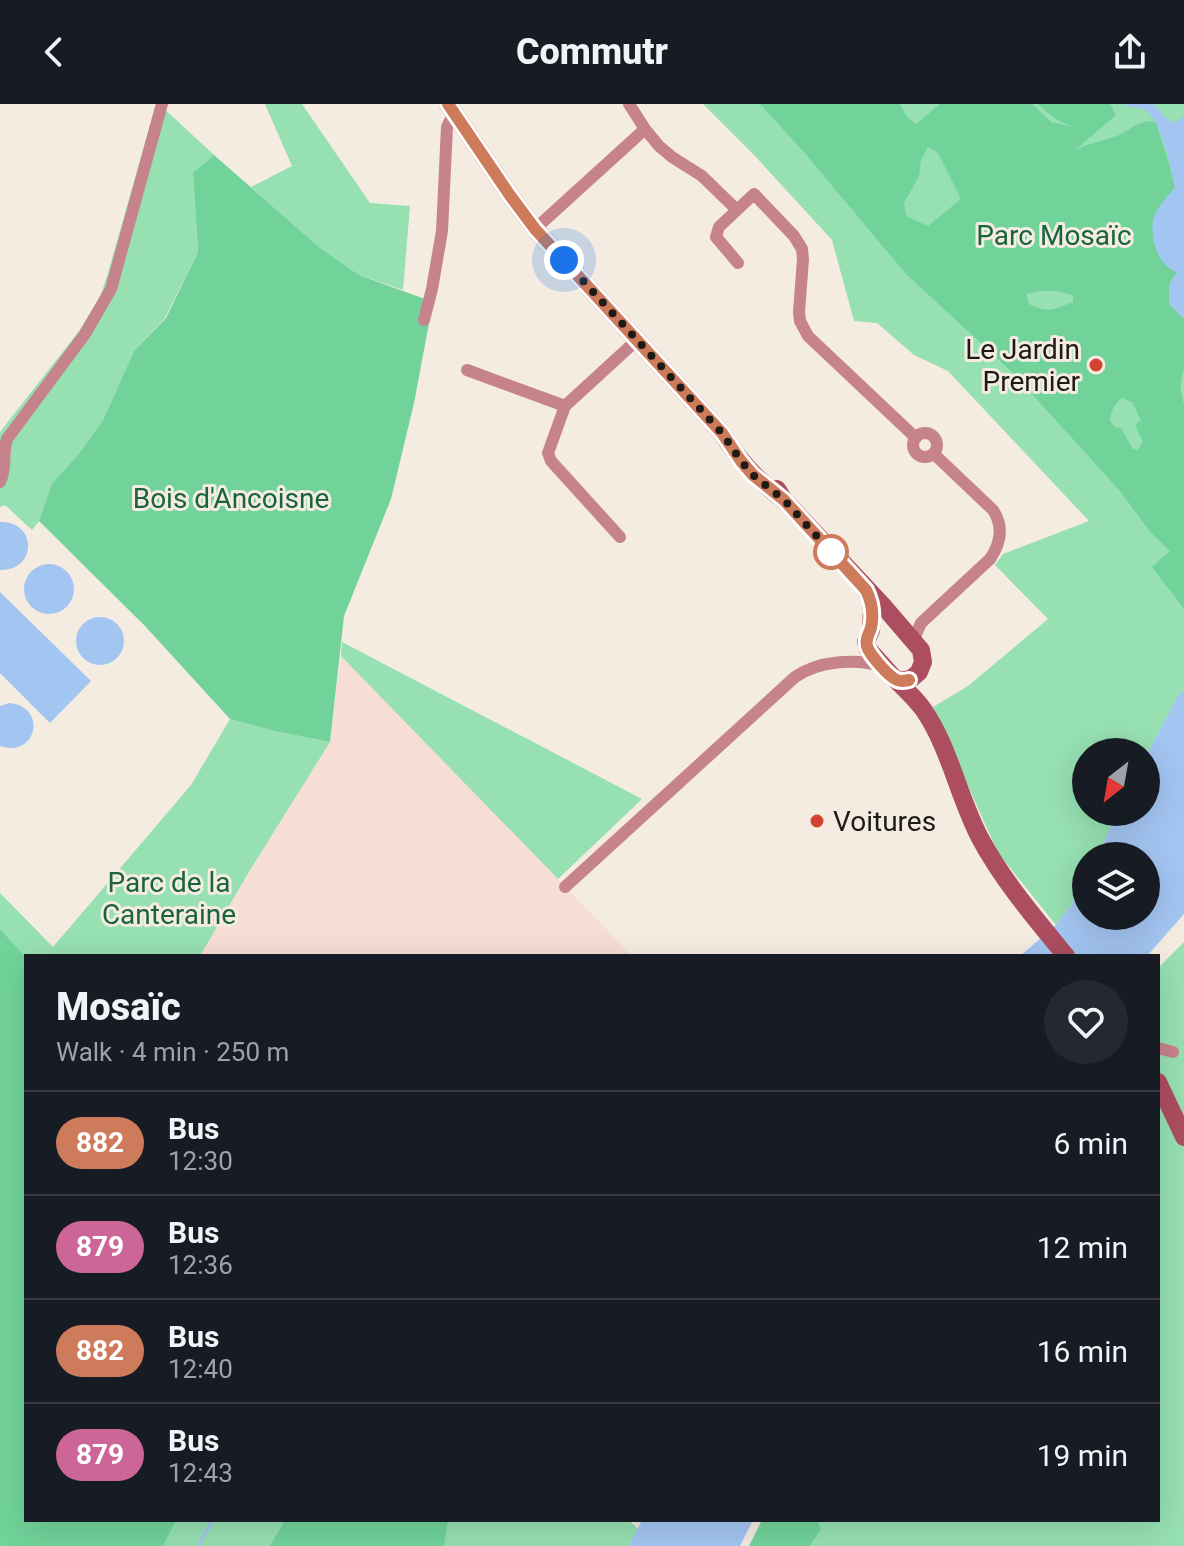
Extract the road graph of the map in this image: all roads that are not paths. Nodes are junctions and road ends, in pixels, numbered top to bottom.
1 (162, 104) edge
2 (629, 104) edge
3 (452, 110) edge
4 (645, 129) junction
5 (737, 210) junction
6 (535, 229) junction
7 (738, 263) dead end
8 (424, 320) dead end
9 (637, 340) junction
10 (467, 370) dead end
11 (565, 406) junction
12 (0, 482) edge
13 (620, 537) dead end
14 (866, 590) junction
15 (921, 623) junction
16 (897, 624) junction
17 (869, 634) junction
18 (915, 644) junction
19 (842, 662) junction
20 (888, 672) junction
21 (919, 672) junction
22 (923, 710) junction
23 (1011, 874) dead end
24 (565, 887) dead end
25 (1029, 907) junction
26 (1064, 954) edge
27 (1072, 954) edge
28 (1160, 1049) edge
29 (1173, 1052) dead end
30 (1160, 1069) edge
31 (1160, 1086) edge
32 (1184, 1111) edge
33 (1184, 1137) edge

1 - 12 street
2 - 4 street
3 - 6 street
3 - 8 street
4 - 5 street
4 - 6 street
5 - 7 street
5 - 15 street
6 - 9 street
9 - 11 street
9 - 14 street
10 - 11 street
11 - 13 street
14 - 16 street
14 - 17 street
15 - 16 street
15 - 18 street
16 - 17 street
16 - 18 street
17 - 19 street
17 - 20 street
18 - 21 street
19 - 20 street
19 - 24 street
20 - 21 street
20 - 22 street
21 - 22 street
22 - 25 street
23 - 25 street
25 - 26 street
25 - 27 street
28 - 29 street
30 - 32 street
31 - 33 street

